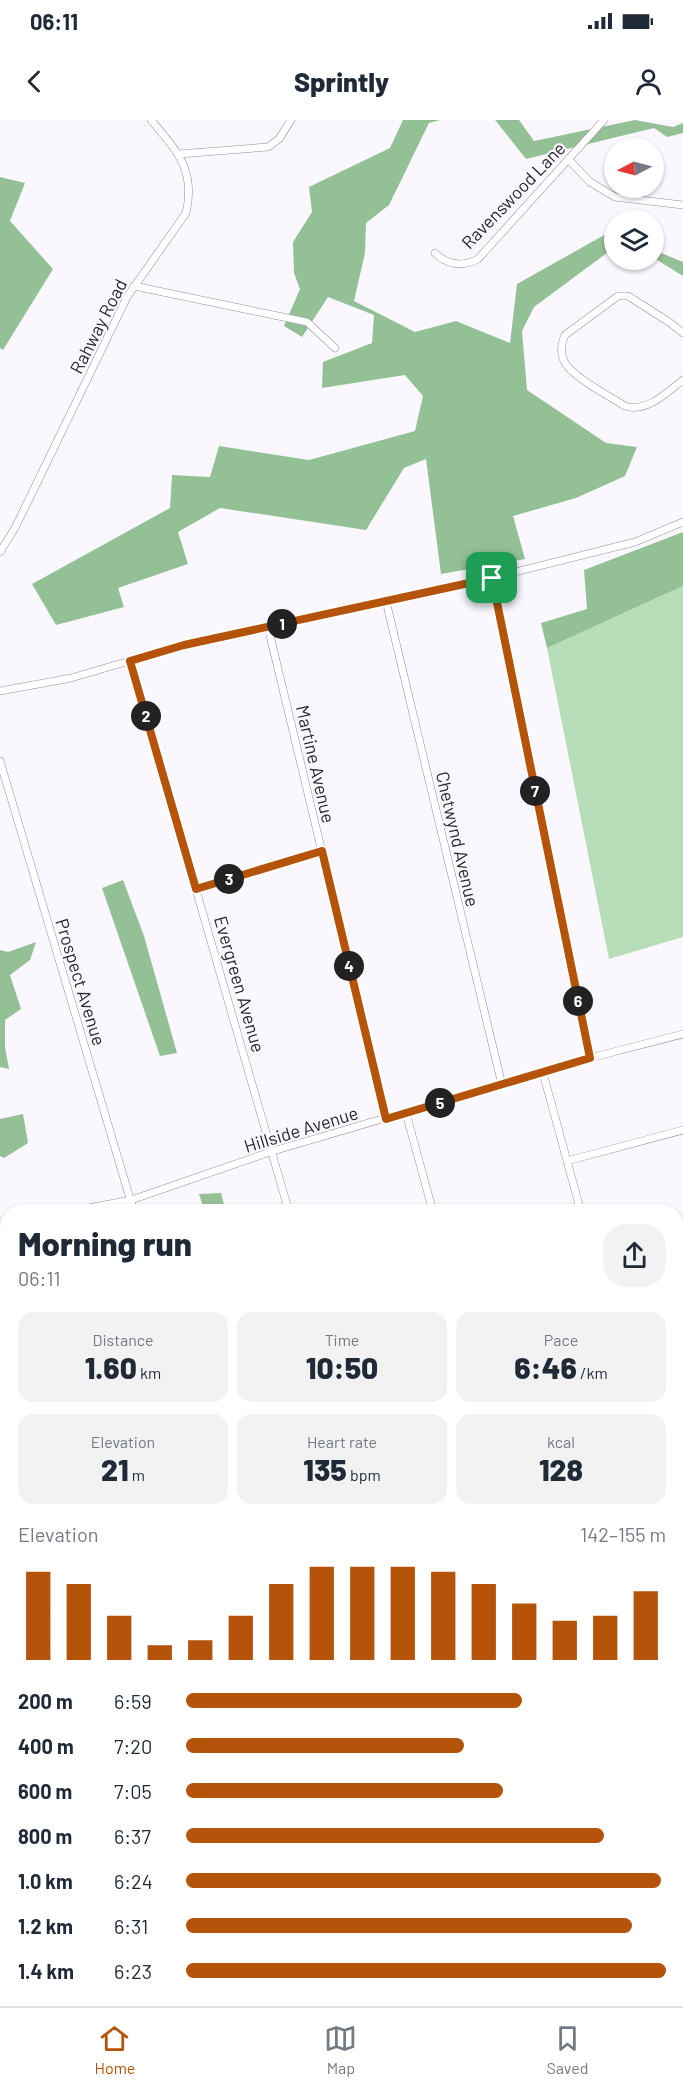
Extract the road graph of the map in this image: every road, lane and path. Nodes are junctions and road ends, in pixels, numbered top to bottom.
1 (151, 120) edge
2 (291, 120) edge
3 (604, 120) edge
4 (180, 154) junction
5 (569, 160) junction
6 (683, 205) edge
7 (435, 253) dead end
8 (134, 286) junction
9 (683, 333) edge
10 (335, 348) dead end
11 (683, 380) edge
12 (683, 522) edge
13 (0, 552) edge
14 (492, 578) junction
15 (386, 601) junction
16 (268, 627) junction
17 (130, 661) junction
18 (0, 691) edge
19 (0, 760) edge
20 (322, 851) junction
21 (196, 889) junction
22 (683, 1034) edge
23 (590, 1058) junction
24 (543, 1072) junction
25 (502, 1084) junction
26 (406, 1113) junction
27 (386, 1119) junction
28 (683, 1130) edge
29 (273, 1151) junction
30 (567, 1161) junction
31 (131, 1200) junction
32 (110, 1204) edge
33 (132, 1204) edge
34 (287, 1204) edge
35 (431, 1204) edge
36 (579, 1204) edge

1 - 4 street, Rahway Road
2 - 4 street
3 - 5 street, Ravenswood Lane
4 - 8 street, Rahway Road
5 - 6 street
5 - 7 street, Ravenswood Lane
8 - 10 street
8 - 13 street, Rahway Road
9 - 11 street
12 - 14 street
14 - 15 street
14 - 23 street
15 - 16 street
15 - 25 street, Chetwynd Avenue
16 - 17 street
16 - 20 street, Martine Avenue
17 - 18 street
17 - 21 street, Evergreen Avenue
19 - 31 street, Prospect Avenue
20 - 21 street
20 - 27 street, Martine Avenue
21 - 29 street, Evergreen Avenue
22 - 23 street, Hillside Avenue
23 - 24 street, Hillside Avenue
24 - 25 street, Hillside Avenue
24 - 30 street
25 - 26 street, Hillside Avenue
26 - 27 street, Hillside Avenue
26 - 35 street
27 - 29 street, Hillside Avenue
28 - 30 street
29 - 31 street, Hillside Avenue
29 - 34 street, Evergreen Avenue
30 - 36 street
31 - 32 street, Hillside Avenue
31 - 33 street, Prospect Avenue

